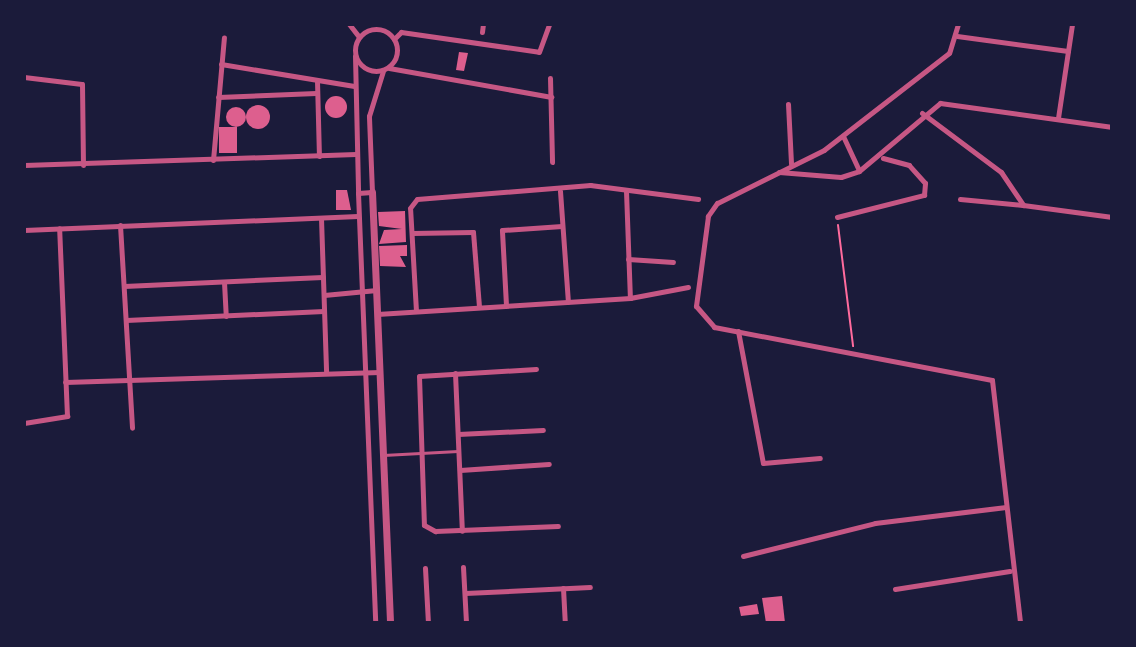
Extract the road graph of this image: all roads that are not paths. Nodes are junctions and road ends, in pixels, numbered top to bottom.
1 (349, 24) edge
2 (402, 24) edge
3 (483, 24) edge
4 (549, 24) edge
5 (958, 24) edge
6 (1072, 24) edge
7 (401, 32) junction
8 (482, 32) dead end
9 (957, 36) junction
10 (224, 37) dead end
11 (359, 37) junction
12 (394, 39) junction
13 (1068, 51) junction
14 (355, 56) junction
15 (221, 64) junction
16 (386, 69) junction
17 (24, 77) edge
18 (550, 78) dead end
19 (317, 81) junction
20 (354, 86) junction
21 (316, 93) junction
22 (218, 97) junction
23 (551, 97) junction
24 (788, 104) dead end
25 (922, 113) junction
26 (1058, 118) junction
27 (1112, 127) edge
28 (843, 136) junction
29 (356, 154) junction
30 (319, 156) junction
31 (883, 158) junction
32 (213, 160) junction
33 (552, 162) dead end
34 (791, 164) junction
35 (24, 165) edge
36 (83, 165) junction
37 (859, 171) junction
38 (779, 172) junction
39 (560, 191) junction
40 (626, 191) junction
41 (372, 192) junction
42 (358, 193) junction
43 (698, 199) dead end
44 (960, 199) dead end
45 (1023, 205) junction
46 (358, 216) junction
47 (837, 217) road end
48 (1112, 217) edge
49 (321, 218) junction
50 (120, 225) junction
51 (562, 226) junction
52 (59, 228) junction
53 (24, 230) edge
54 (412, 233) junction
55 (628, 259) junction
56 (673, 262) dead end
57 (323, 277) junction
58 (224, 282) junction
59 (124, 286) junction
60 (688, 287) dead end
61 (377, 290) junction
62 (362, 293) junction
63 (324, 295) junction
64 (630, 298) junction
65 (568, 302) junction
66 (506, 305) junction
67 (479, 307) junction
68 (324, 311) junction
69 (416, 311) junction
70 (377, 314) junction
71 (226, 316) junction
72 (126, 320) junction
73 (738, 331) junction
74 (536, 369) dead end
75 (364, 371) junction
76 (326, 372) junction
77 (380, 372) junction
78 (455, 373) junction
79 (128, 380) junction
80 (65, 382) junction
81 (24, 423) edge
82 (132, 428) dead end
83 (543, 430) dead end
84 (458, 434) junction
85 (458, 451) junction
86 (420, 453) junction
87 (383, 455) junction
88 (820, 458) dead end
89 (549, 464) dead end
90 (460, 470) junction
91 (1006, 507) junction
92 (558, 526) dead end
93 (462, 531) junction
94 (743, 556) dead end
95 (463, 567) dead end
96 (425, 568) dead end
97 (1010, 571) junction
98 (590, 587) dead end
99 (563, 588) junction
100 (895, 589) dead end
101 (465, 593) junction
102 (375, 623) edge
103 (390, 623) edge
104 (428, 623) edge
105 (466, 623) edge
106 (565, 623) edge
107 (1020, 623) edge

1 - 11 street
2 - 7 street
3 - 8 street
4 - 7 street
5 - 9 street
6 - 13 street
7 - 12 street
9 - 13 street
9 - 28 street
10 - 15 street
11 - 12 street
11 - 14 street
12 - 16 street
13 - 26 street
14 - 16 street
14 - 20 street
15 - 19 street
15 - 22 street
16 - 23 street
16 - 41 street
17 - 36 street
18 - 23 street
19 - 20 street
19 - 21 street
20 - 29 street
21 - 22 street
21 - 30 street
22 - 32 street
23 - 33 street
24 - 34 street
25 - 26 street
25 - 31 street
25 - 45 street
26 - 27 street
28 - 34 street
28 - 37 street
29 - 30 street
29 - 42 street
30 - 32 street
31 - 37 street
31 - 47 street
32 - 36 street
34 - 38 street
35 - 36 street
37 - 38 street
38 - 73 street
39 - 40 street
39 - 51 street
39 - 54 street
40 - 43 street
40 - 55 street
41 - 42 street
41 - 61 street
42 - 46 street
44 - 45 street
45 - 48 street
46 - 49 street
46 - 62 street
49 - 50 street
49 - 57 street
50 - 52 street
50 - 59 street
51 - 65 street
51 - 66 street
52 - 53 street
52 - 80 street
54 - 67 street
54 - 69 street
55 - 56 street
55 - 64 street
57 - 58 street
57 - 63 street
58 - 59 street
58 - 71 street
59 - 72 street
60 - 64 street
61 - 62 street
61 - 70 street
62 - 63 street
62 - 75 street
63 - 68 street
64 - 65 street
65 - 66 street
66 - 67 street
67 - 69 street
68 - 71 street
68 - 76 street
69 - 70 street
70 - 77 street
71 - 72 street
72 - 79 street
73 - 88 street
73 - 91 street
74 - 78 street
75 - 76 street
75 - 77 street
75 - 102 street
76 - 79 street
77 - 87 street
78 - 84 street
78 - 86 street
79 - 80 street
79 - 82 street
80 - 81 street
83 - 84 street
84 - 85 street
85 - 86 lane
85 - 90 street
86 - 87 lane
86 - 93 street
87 - 103 street
89 - 90 street
90 - 93 street
91 - 94 street
91 - 97 street
92 - 93 street
95 - 101 street
96 - 104 street
97 - 100 street
97 - 107 street
98 - 99 street
99 - 101 street
99 - 106 street
101 - 105 street

